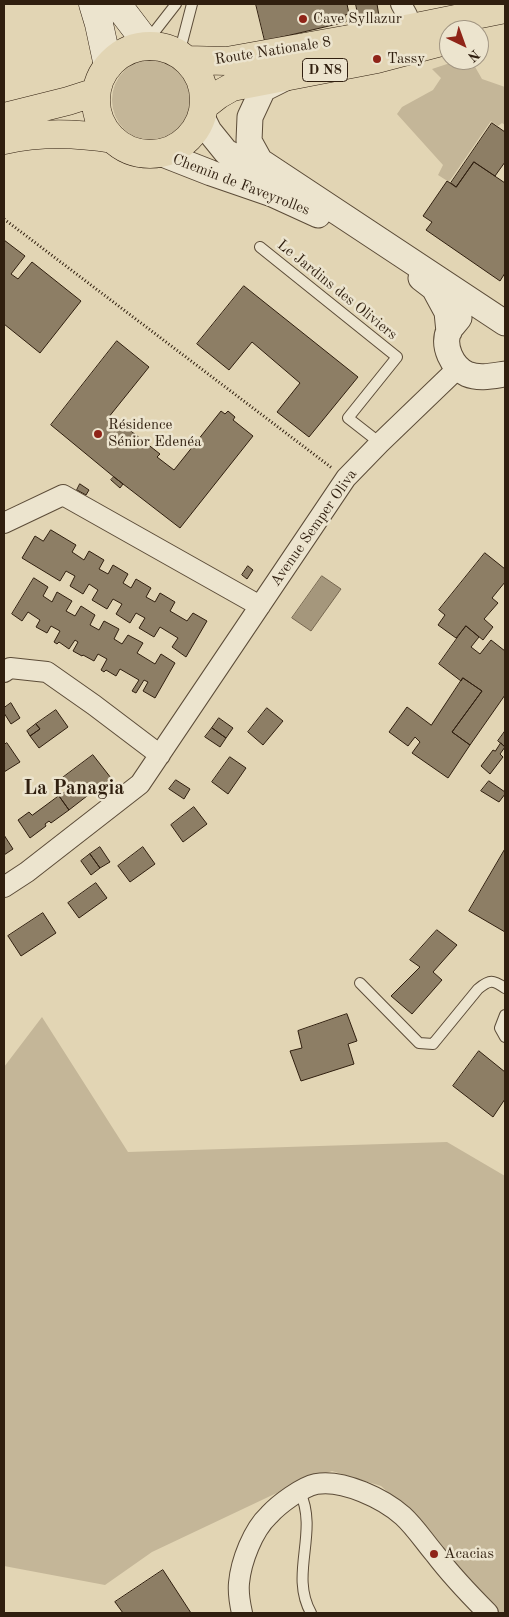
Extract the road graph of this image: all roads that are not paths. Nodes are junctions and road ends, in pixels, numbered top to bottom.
1 (93, 4) edge
2 (117, 4) edge
3 (176, 4) edge
4 (192, 4) edge
5 (505, 9) edge
6 (505, 20) edge
7 (489, 26) edge
8 (410, 27) edge
9 (439, 37) edge
10 (149, 46) junction
11 (184, 57) junction
12 (108, 66) junction
13 (287, 77) junction
14 (96, 92) junction
15 (72, 112) dead end
16 (203, 112) junction
17 (4, 117) edge
18 (33, 120) dead end
19 (4, 127) edge
20 (4, 140) edge
21 (118, 144) junction
22 (31, 146) dead end
23 (84, 146) dead end
24 (4, 149) edge
25 (160, 153) junction
26 (315, 198) junction
27 (260, 247) dead end
28 (496, 317) edge
29 (449, 332) junction
30 (458, 368) junction
31 (505, 374) edge
32 (380, 443) junction
33 (4, 523) edge
34 (260, 606) junction
35 (4, 672) edge
36 (160, 755) junction
37 (4, 887) edge
38 (360, 983) dead end
39 (505, 988) edge
40 (505, 1015) edge
41 (505, 1037) edge
42 (300, 1492) junction
43 (242, 1613) edge
44 (311, 1613) edge
45 (488, 1613) edge

1 - 12 main road
2 - 10 main road
3 - 10 lane
4 - 11 lane
5 - 8 main road, Route Nationale 8 / D N8
6 - 7 main road
8 - 9 main road, Route Nationale 8 / D N8
8 - 11 main road, Route Nationale 8 / D N8
8 - 13 main road, Route Nationale 8 / D N8
10 - 11 main road
10 - 12 main road
11 - 16 main road
12 - 14 main road
13 - 16 main road, Route Nationale 8 / D N8
13 - 26 street, Chemin de Faveyrolles
14 - 15 lane
14 - 17 main road
14 - 21 main road
16 - 25 main road
16 - 26 street, Chemin de Faveyrolles
18 - 19 lane
20 - 21 main road
21 - 23 lane
21 - 25 main road
22 - 24 lane
25 - 29 street, Chemin de Faveyrolles
26 - 28 street, Chemin de Faveyrolles
27 - 32 lane, Le Jardins des Oliviers
28 - 29 street
29 - 30 street, Chemin de Faveyrolles
30 - 31 street
30 - 32 street, Avenue Semper Oliva
32 - 34 street, Avenue Semper Oliva
33 - 34 street
34 - 36 street, Avenue Semper Oliva
35 - 36 street
36 - 37 street, Avenue Semper Oliva
38 - 39 lane
40 - 41 lane
42 - 43 street
42 - 44 lane
42 - 45 street

